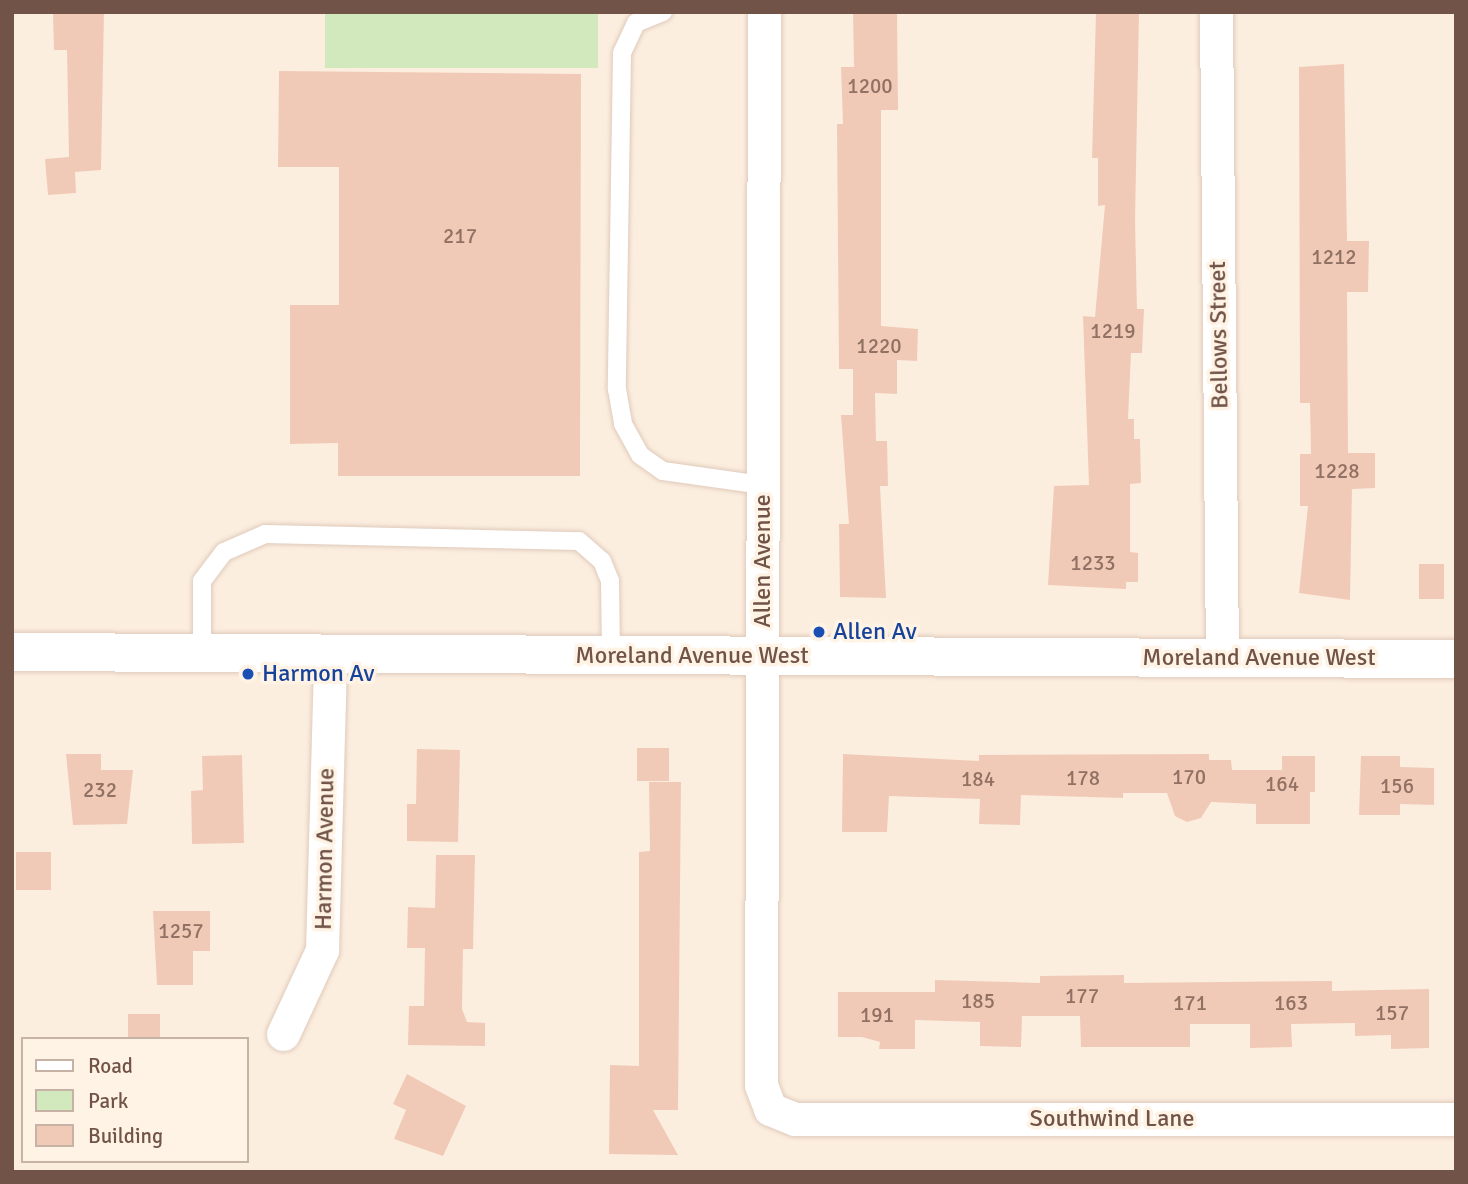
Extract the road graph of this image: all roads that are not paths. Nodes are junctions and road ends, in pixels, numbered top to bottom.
1 (663, 12) edge
2 (764, 12) edge
3 (1216, 12) edge
4 (763, 485) junction
5 (12, 652) edge
6 (202, 654) junction
7 (330, 655) junction
8 (611, 656) junction
9 (763, 656) junction
10 (1223, 658) junction
11 (1456, 659) edge
12 (283, 1034) dead end
13 (770, 1109) joint
14 (1456, 1119) edge

1 - 4 lane
2 - 4 street, Allen Avenue
3 - 10 street, Bellows Street
4 - 9 street, Allen Avenue
5 - 6 street, Moreland Avenue West
6 - 7 street, Moreland Avenue West
6 - 8 lane
7 - 8 street, Moreland Avenue West
7 - 12 street, Harmon Avenue
8 - 9 street, Moreland Avenue West
9 - 10 street, Moreland Avenue West
9 - 13 street, Allen Avenue
10 - 11 street, Moreland Avenue West
13 - 14 street, Southwind Lane

